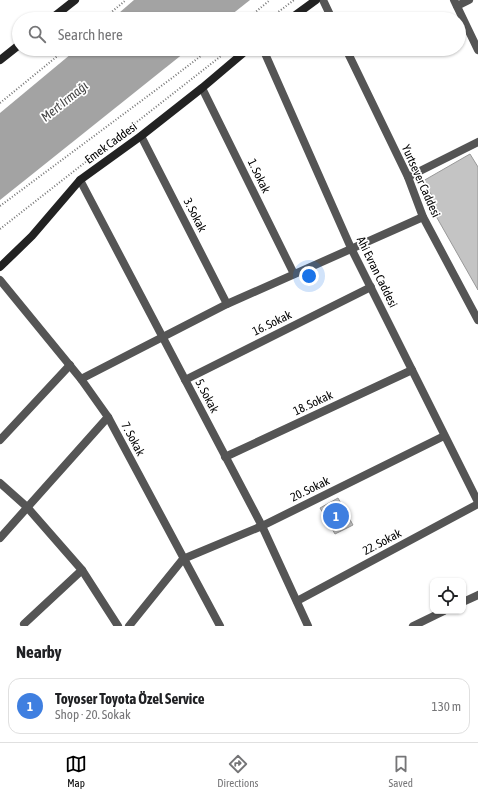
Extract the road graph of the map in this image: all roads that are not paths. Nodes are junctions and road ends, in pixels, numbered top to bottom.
1 (316, 0) edge
2 (323, 0) edge
3 (469, 0) edge
4 (71, 2) edge
5 (456, 3) edge
6 (60, 12) edge
7 (300, 12) edge
8 (329, 12) edge
9 (466, 24) edge
10 (478, 50) edge
11 (12, 51) edge
12 (240, 56) edge
13 (266, 56) edge
14 (349, 56) edge
15 (0, 60) edge
16 (202, 88) junction
17 (141, 136) junction
18 (478, 142) edge
19 (408, 177) junction
20 (80, 180) junction
21 (423, 217) junction
22 (351, 248) junction
23 (0, 268) edge
24 (294, 274) junction
25 (0, 280) edge
26 (371, 287) junction
27 (227, 304) junction
28 (478, 320) edge
29 (162, 338) junction
30 (70, 365) junction
31 (412, 370) junction
32 (81, 379) junction
33 (184, 380) junction
34 (108, 417) junction
35 (444, 436) junction
36 (0, 440) edge
37 (225, 457) junction
38 (0, 483) edge
39 (478, 503) edge
40 (27, 507) junction
41 (262, 526) junction
42 (0, 538) edge
43 (184, 559) junction
44 (82, 570) junction
45 (478, 595) edge
46 (466, 601) edge
47 (297, 602) junction
48 (438, 614) edge
49 (24, 625) edge
50 (118, 626) edge
51 (129, 626) edge
52 (220, 626) edge
53 (308, 626) edge
54 (413, 626) edge

1 - 7 main road
2 - 8 street
3 - 5 street
4 - 6 main road
9 - 10 street
11 - 15 main road
12 - 16 main road, Emek Caddesi
13 - 22 street, Ahi Evran Caddesi
14 - 19 street, Yurtsever Caddesi
16 - 17 main road, Emek Caddesi
16 - 24 street, 1. Sokak
17 - 20 main road, Emek Caddesi
17 - 27 street, 3. Sokak
18 - 19 street
19 - 21 street, Yurtsever Caddesi
20 - 23 main road, Emek Caddesi
20 - 29 street, 5. Sokak
21 - 22 street
21 - 28 street, Yurtsever Caddesi
22 - 24 street
22 - 26 street, Ahi Evran Caddesi
24 - 27 street
25 - 30 street, 7. Sokak
26 - 31 street, Ahi Evran Caddesi
26 - 33 street, 16. Sokak
27 - 29 street
29 - 32 street
29 - 33 street, 5. Sokak
30 - 32 street, 7. Sokak
30 - 36 street
31 - 35 street, Ahi Evran Caddesi
31 - 37 street, 18. Sokak
32 - 34 street, 7. Sokak
33 - 37 street, 5. Sokak
34 - 40 street
34 - 43 street, 7. Sokak
35 - 39 street, Ahi Evran Caddesi
35 - 41 street, 20. Sokak
37 - 41 street, 5. Sokak
38 - 40 street
39 - 47 street, 22. Sokak
40 - 42 street
40 - 44 street
41 - 43 street, 20. Sokak
41 - 47 street, 5. Sokak
43 - 51 street
43 - 52 street, 7. Sokak
44 - 49 street
44 - 50 street
45 - 46 street
47 - 53 street, 5. Sokak
48 - 54 street

